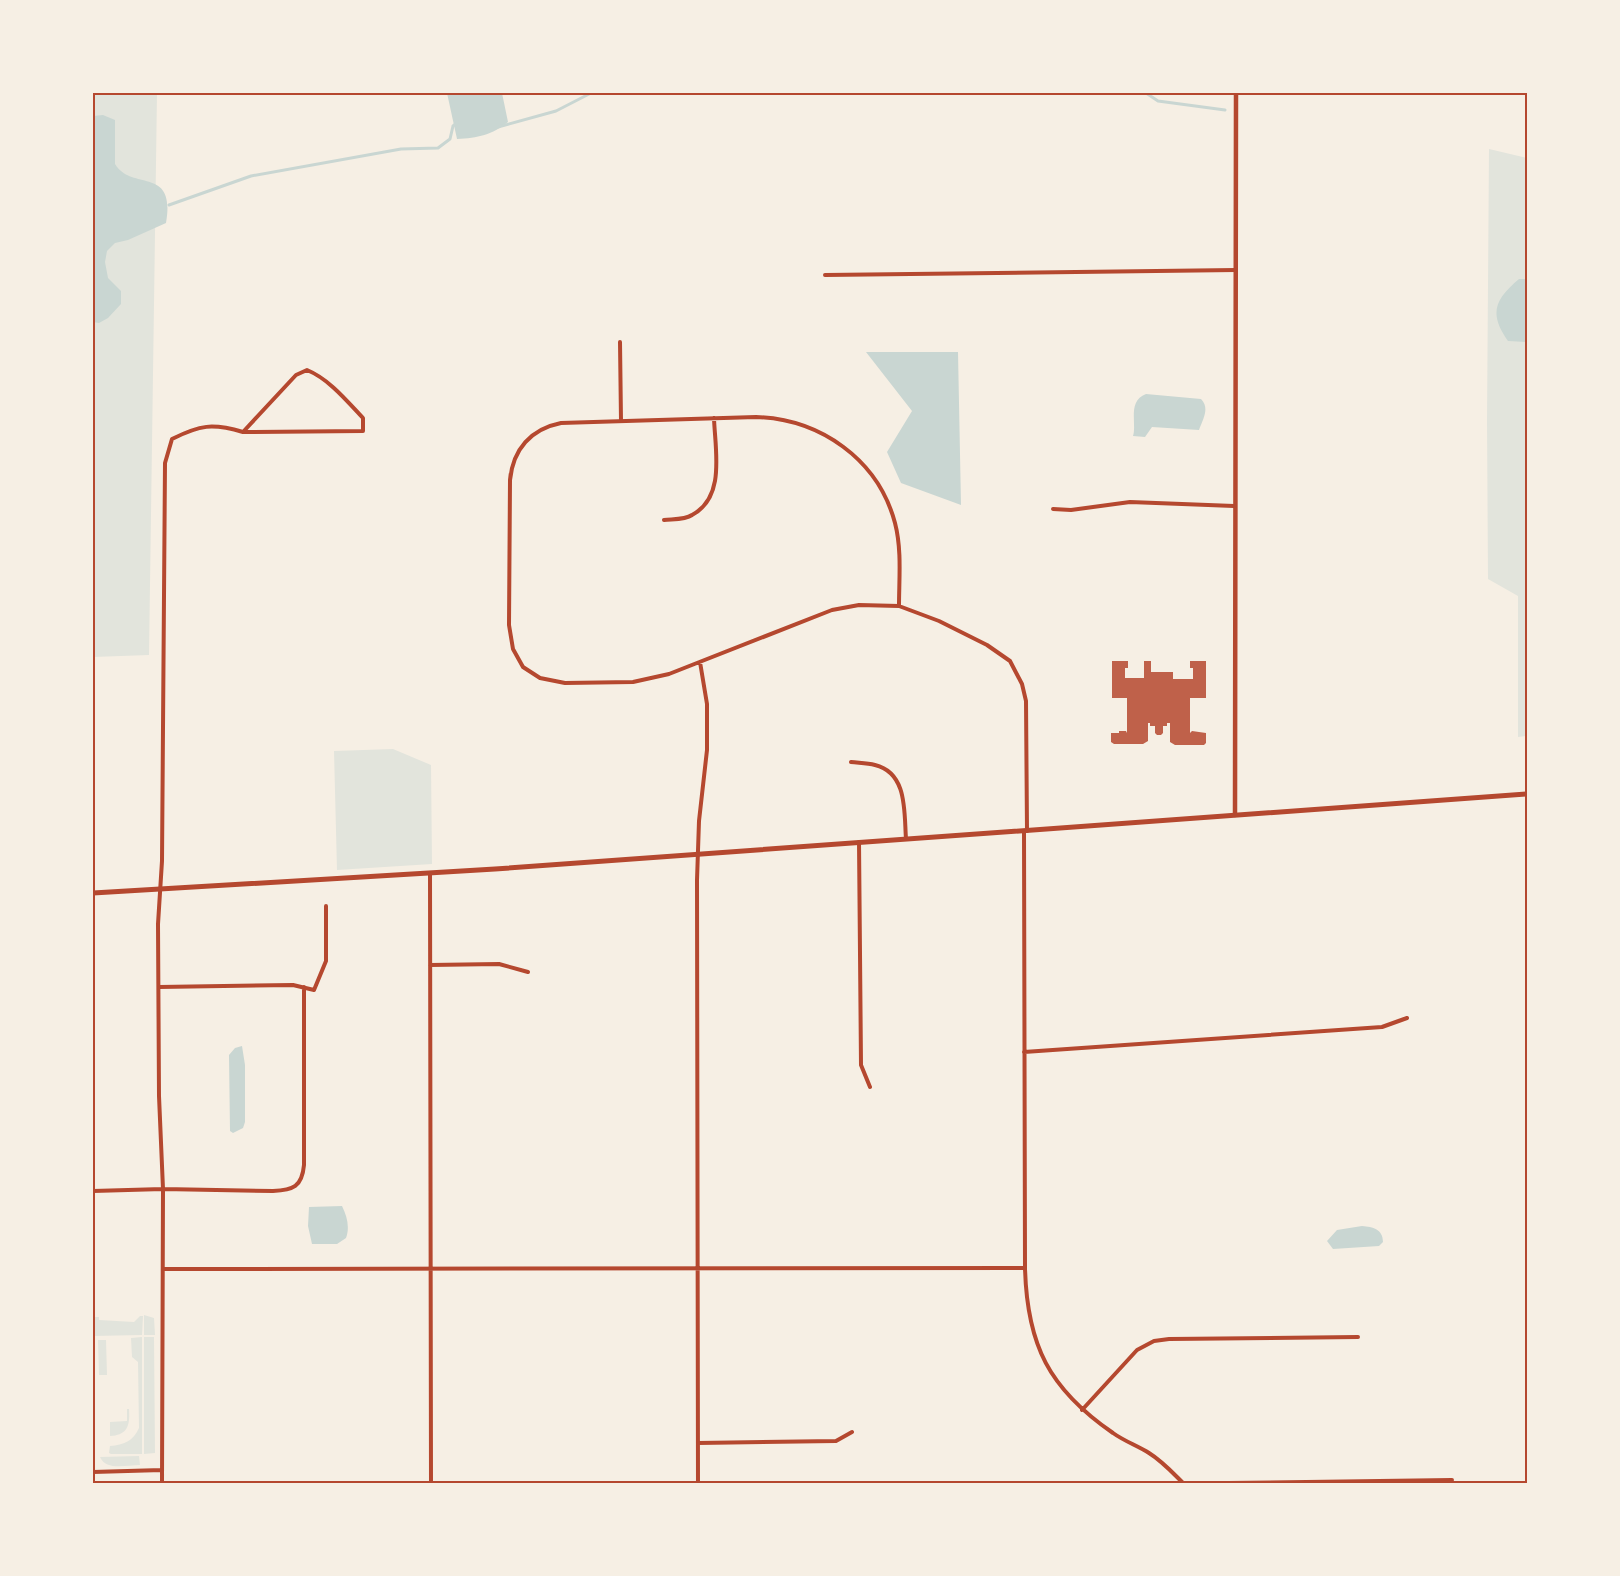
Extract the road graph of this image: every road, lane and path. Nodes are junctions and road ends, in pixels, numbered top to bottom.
1 (1236, 93) edge
2 (1236, 270) junction
3 (825, 275) dead end
4 (620, 342) dead end
5 (714, 418) junction
6 (621, 421) junction
7 (243, 432) junction
8 (1234, 506) junction
9 (1053, 509) dead end
10 (664, 520) dead end
11 (899, 606) junction
12 (700, 662) junction
13 (851, 762) dead end
14 (1527, 794) edge
15 (1235, 815) junction
16 (1025, 831) junction
17 (906, 839) junction
18 (859, 842) junction
19 (697, 854) junction
20 (430, 874) junction
21 (160, 889) junction
22 (93, 893) edge
23 (326, 906) dead end
24 (430, 965) junction
25 (528, 972) dead end
26 (159, 987) junction
27 (304, 987) junction
28 (1407, 1018) dead end
29 (1024, 1052) junction
30 (870, 1087) dead end
31 (163, 1189) junction
32 (93, 1191) edge
33 (1025, 1268) junction
34 (163, 1269) junction
35 (697, 1269) junction
36 (431, 1270) junction
37 (1358, 1337) dead end
38 (1082, 1410) junction
39 (852, 1432) dead end
40 (698, 1443) junction
41 (162, 1470) junction
42 (93, 1472) edge
43 (1452, 1480) dead end
44 (162, 1483) edge
45 (431, 1483) edge
46 (698, 1483) edge
47 (1183, 1483) edge
48 (1228, 1483) edge

1 - 2 street
2 - 3 street
2 - 8 street
4 - 6 street
5 - 6 street
5 - 10 street
5 - 11 street
6 - 12 street
7 - 7 street
7 - 21 street
8 - 9 street
8 - 15 street
11 - 12 street
11 - 16 street
12 - 19 street
13 - 17 street
14 - 15 main road
15 - 16 main road
16 - 17 main road
16 - 29 street
17 - 18 main road
18 - 19 main road
18 - 30 street
19 - 20 main road
19 - 35 street
20 - 21 main road
20 - 24 street
21 - 22 main road
21 - 26 street
23 - 27 street
24 - 25 street
24 - 36 street
26 - 27 street
26 - 31 street
27 - 31 street
28 - 29 street
29 - 33 street
31 - 32 street
31 - 34 street
33 - 35 street
33 - 38 street
34 - 36 street
34 - 41 street
35 - 36 street
35 - 40 street
36 - 45 street
37 - 38 street
38 - 47 street
39 - 40 street
40 - 46 street
41 - 42 street
41 - 44 street
43 - 48 street

